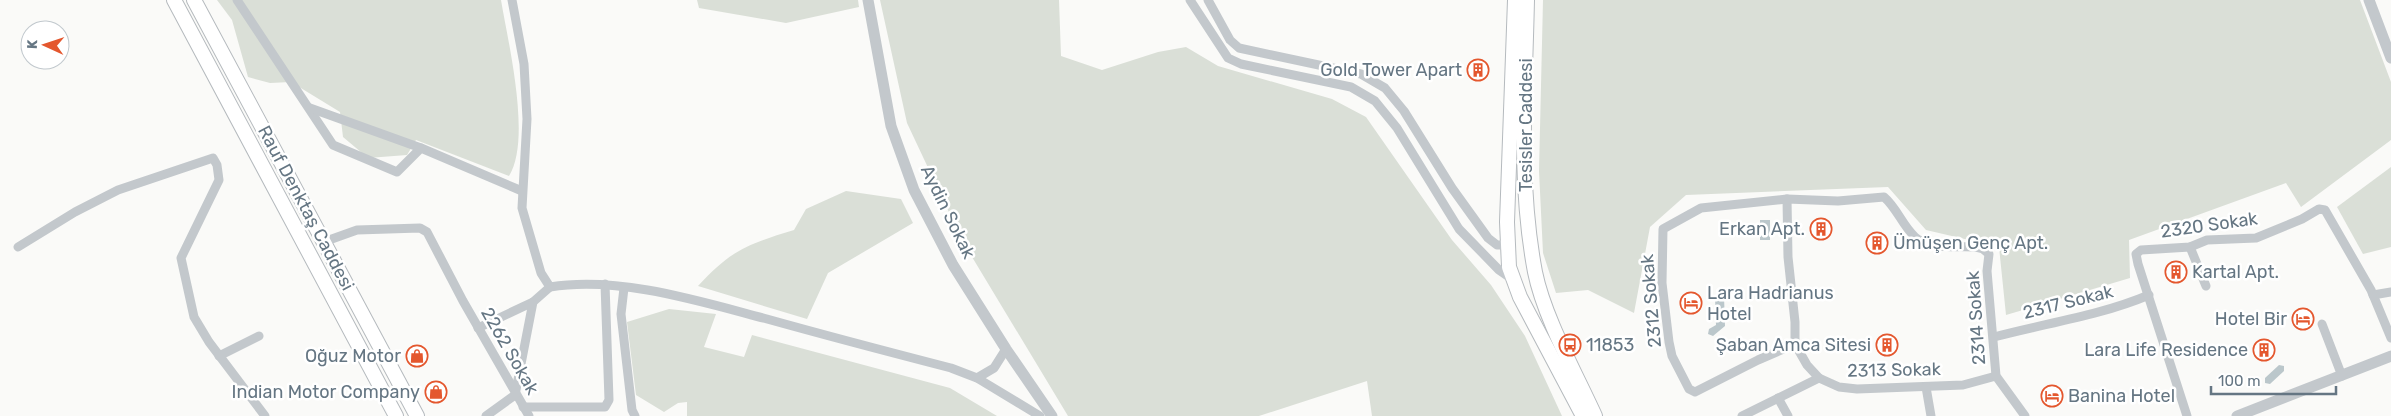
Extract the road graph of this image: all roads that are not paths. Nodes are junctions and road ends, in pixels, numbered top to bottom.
1 (174, 0) edge
2 (194, 0) edge
3 (237, 0) edge
4 (512, 0) edge
5 (868, 0) edge
6 (1190, 0) edge
7 (1208, 0) edge
8 (1515, 0) edge
9 (1527, 0) edge
10 (2368, 0) edge
11 (2391, 58) edge
12 (310, 108) junction
13 (421, 148) junction
14 (522, 191) junction
15 (1787, 199) junction
16 (1663, 229) joint
17 (322, 238) junction
18 (1507, 245) junction
19 (18, 247) dead end
20 (2190, 247) junction
21 (1532, 250) junction
22 (1535, 272) junction
23 (1512, 279) junction
24 (606, 284) junction
25 (550, 286) junction
26 (2206, 286) dead end
27 (624, 288) junction
28 (2391, 292) edge
29 (2149, 295) junction
30 (2373, 295) junction
31 (533, 302) junction
32 (2322, 324) dead end
33 (478, 328) junction
34 (259, 336) dead end
35 (1994, 337) junction
36 (2391, 338) edge
37 (1795, 344) junction
38 (1006, 349) junction
39 (219, 356) junction
40 (2391, 356) edge
41 (1996, 376) junction
42 (2342, 376) junction
43 (976, 378) junction
44 (1818, 378) junction
45 (1926, 387) junction
46 (515, 394) junction
47 (1778, 398) junction
48 (523, 407) junction
49 (266, 416) edge
50 (396, 416) edge
51 (417, 416) edge
52 (486, 416) edge
53 (529, 416) edge
54 (635, 416) edge
55 (1040, 416) edge
56 (1052, 416) edge
57 (1583, 416) edge
58 (1595, 416) edge
59 (1742, 416) edge
60 (1788, 416) edge
61 (1930, 416) edge
62 (2025, 416) edge
63 (2187, 416) edge
64 (2237, 416) edge

1 - 50 main road, Rauf Denktaş Caddesi
2 - 17 main road, Rauf Denktaş Caddesi
3 - 12 street
4 - 14 street
5 - 38 street, Aydin Sokak
6 - 23 street
7 - 18 street
8 - 18 main road
9 - 21 main road, Tesisler Caddesi
10 - 11 street
12 - 13 street
12 - 13 street
13 - 14 street
14 - 25 street
15 - 16 street, 2314 Sokak
15 - 35 street, 2314 Sokak
15 - 37 street
16 - 37 street, 2312 Sokak
17 - 33 street, 2262 Sokak
17 - 51 main road, Rauf Denktaş Caddesi
18 - 21 main road
18 - 23 main road
19 - 39 street
20 - 26 street
20 - 29 street, 2320 Sokak
20 - 30 street, 2320 Sokak
21 - 22 main road, Tesisler Caddesi
22 - 23 main road
22 - 58 main road, Tesisler Caddesi
23 - 57 main road
24 - 25 street
24 - 27 street
24 - 48 street
25 - 31 street
27 - 43 street
27 - 54 street
28 - 30 street
29 - 35 street, 2317 Sokak
29 - 63 street
30 - 36 street
31 - 33 street
31 - 46 street
32 - 42 street
33 - 46 street, 2262 Sokak
34 - 39 street
35 - 41 street, 2314 Sokak
37 - 44 street
38 - 43 street
38 - 56 street, Aydin Sokak
39 - 49 street
40 - 42 street
41 - 45 street, 2313 Sokak
41 - 62 street, 2314 Sokak
42 - 64 street
43 - 55 street
44 - 45 street, 2313 Sokak
44 - 47 street
45 - 61 street
46 - 48 street, 2262 Sokak
46 - 52 street
47 - 59 street
47 - 60 street
48 - 53 street, 2262 Sokak

